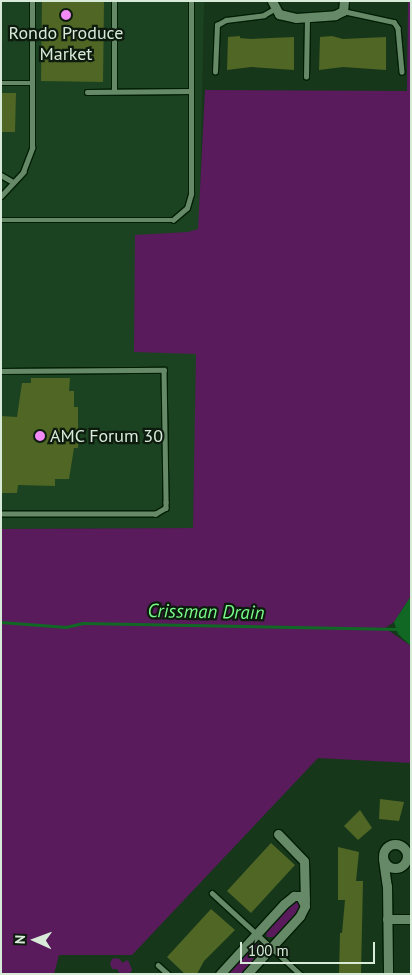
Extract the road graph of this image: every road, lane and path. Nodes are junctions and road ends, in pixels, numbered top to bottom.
1 (32, 1) edge
2 (114, 1) edge
3 (191, 1) edge
4 (273, 5) edge
5 (344, 6) edge
6 (307, 17) junction
7 (215, 72) dead end
8 (402, 72) dead end
9 (306, 77) dead end
10 (1, 83) edge
11 (32, 83) junction
12 (191, 90) junction
13 (87, 92) dead end
14 (114, 92) junction
15 (1, 175) edge
16 (13, 182) junction
17 (1, 196) edge
18 (1, 220) edge
19 (1, 371) edge
20 (1, 514) edge
21 (278, 834) dead end
22 (383, 859) junction
23 (399, 868) junction
24 (306, 881) junction
25 (387, 886) junction
26 (212, 893) dead end
27 (294, 896) junction
28 (305, 906) junction
29 (387, 919) junction
30 (411, 919) edge
31 (256, 934) junction
32 (271, 948) junction
33 (158, 965) dead end
34 (168, 974) edge
35 (220, 974) edge
36 (247, 974) edge
37 (300, 974) edge
38 (388, 974) edge

1 - 11 lane
2 - 14 lane
3 - 12 lane
4 - 6 street
4 - 7 lane
5 - 6 street
5 - 8 lane
6 - 9 lane
10 - 11 lane
11 - 16 lane
12 - 14 lane
12 - 18 lane
13 - 14 lane
15 - 16 lane
16 - 17 lane
19 - 20 lane
21 - 24 street
22 - 23 street
22 - 23 street
22 - 25 street
23 - 25 street
24 - 27 street
24 - 28 street
25 - 29 street
26 - 31 lane
27 - 28 street
27 - 31 street
28 - 32 street
29 - 30 street
29 - 38 street
31 - 32 lane
31 - 35 street
32 - 36 street
32 - 37 lane
33 - 34 lane

